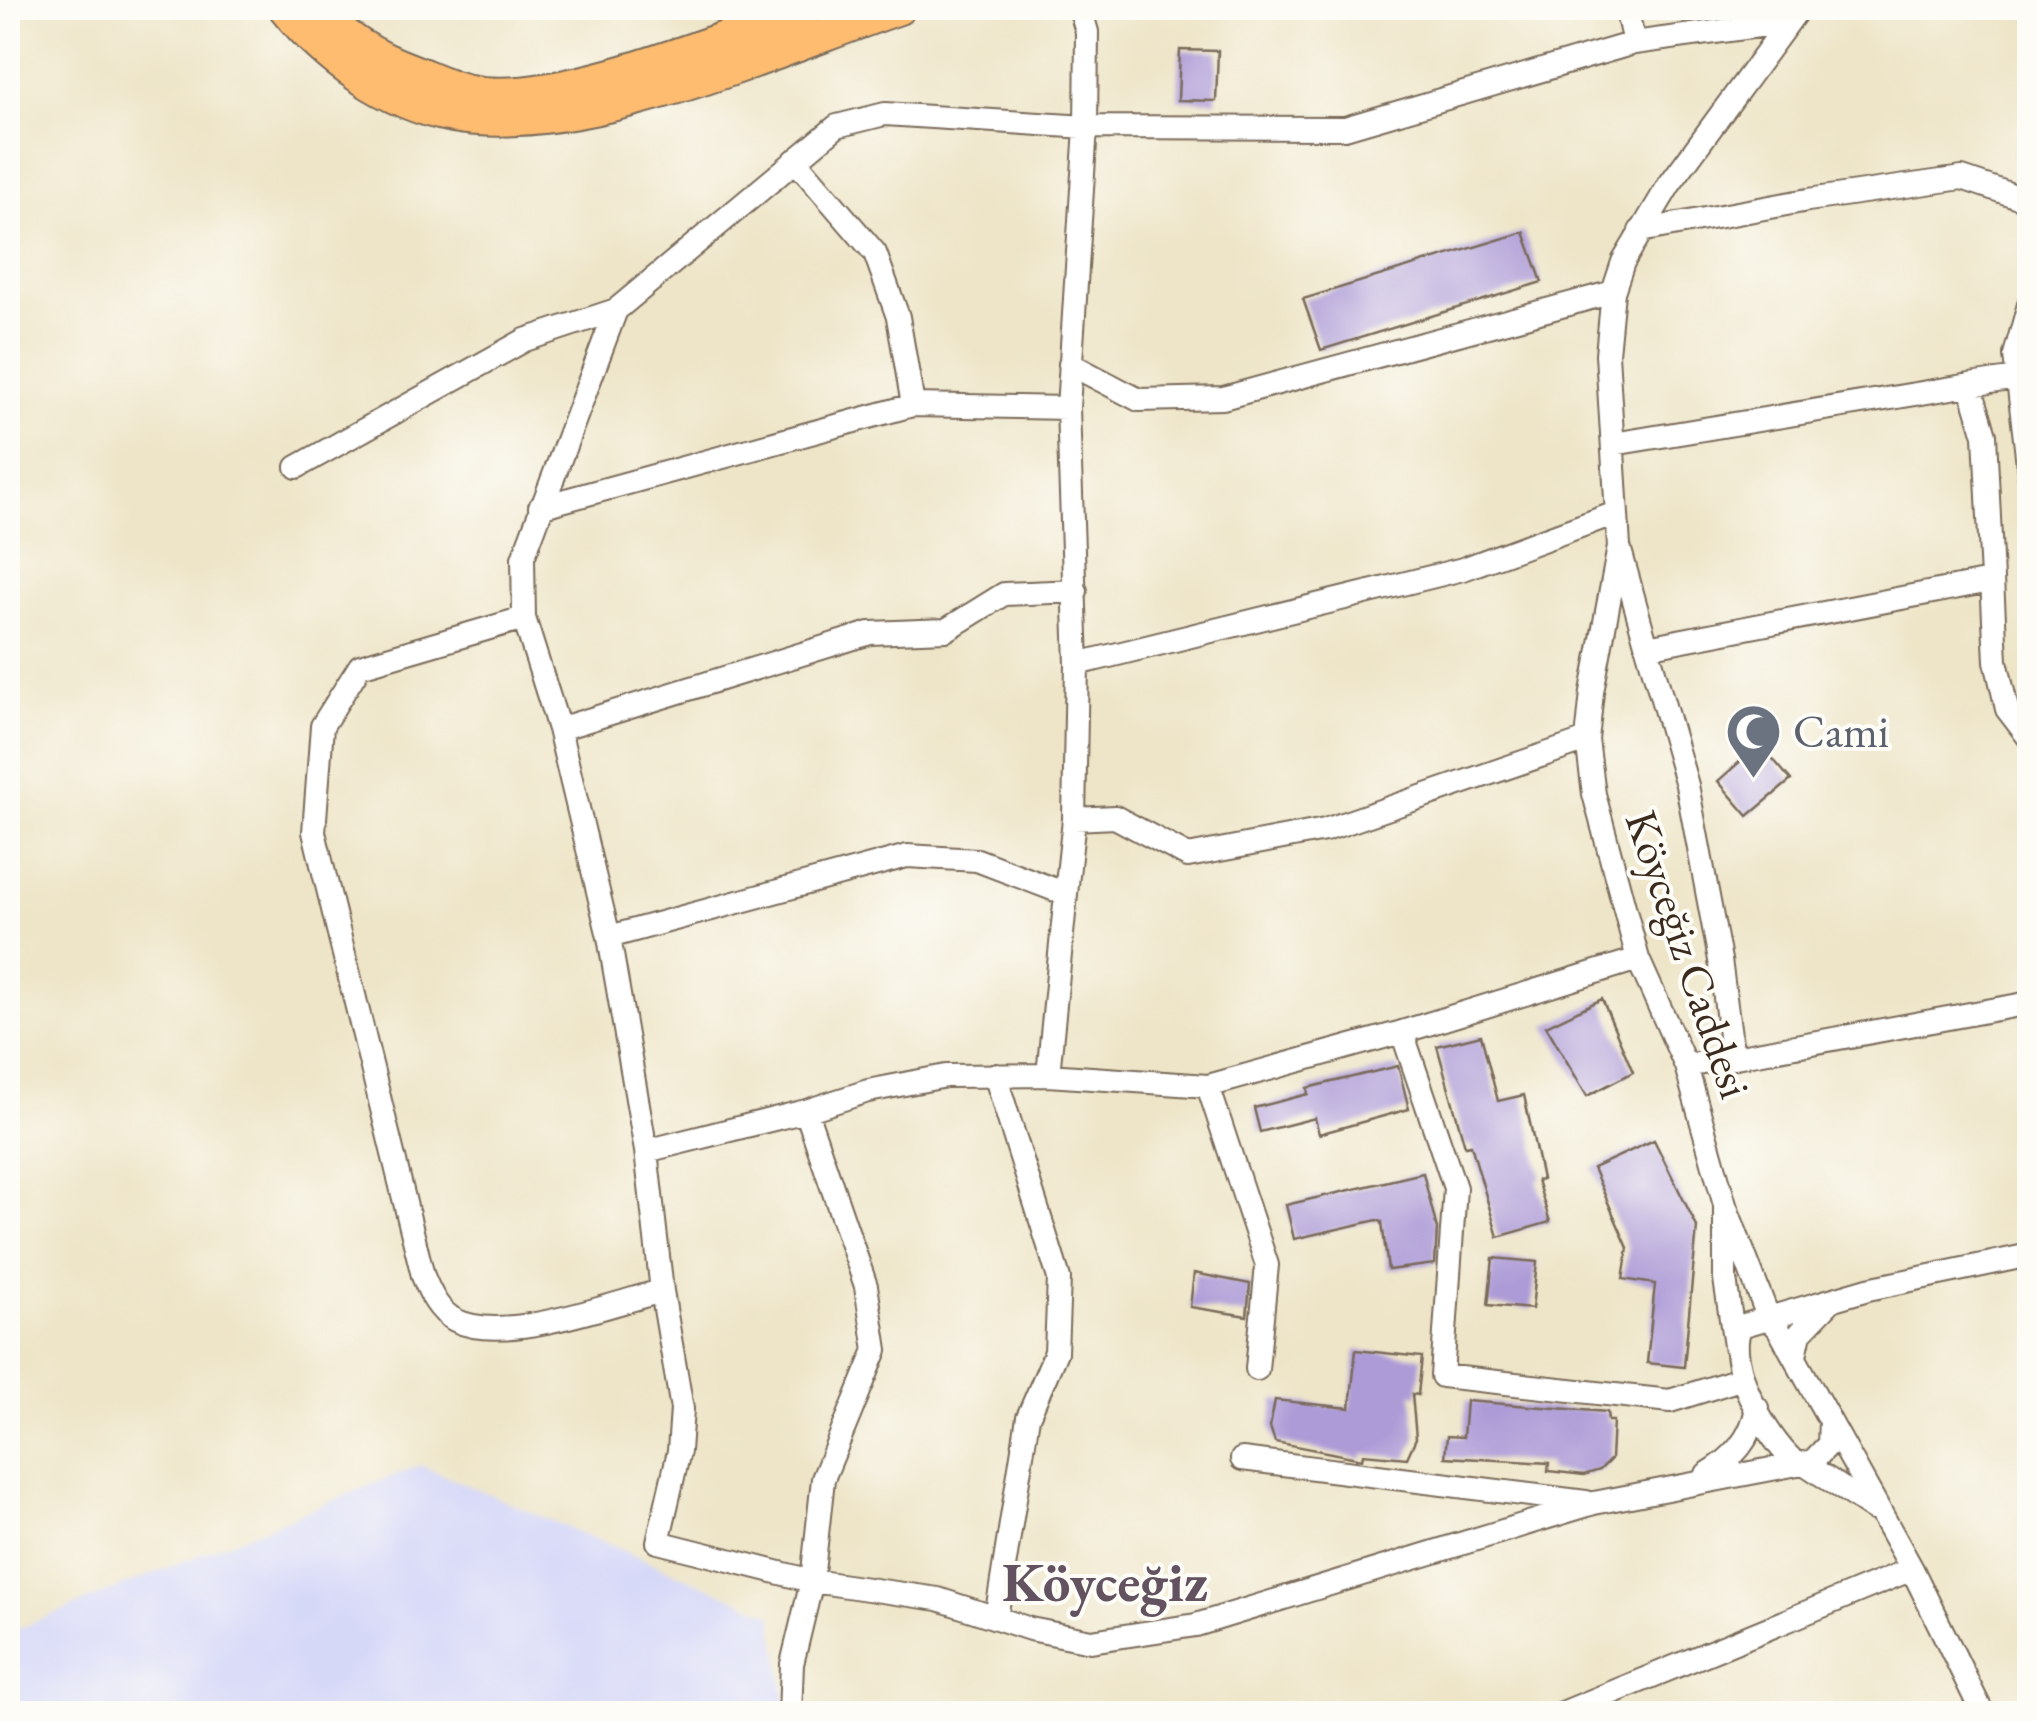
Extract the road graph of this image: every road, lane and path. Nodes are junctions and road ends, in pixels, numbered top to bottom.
1 (285, 8) edge
2 (317, 8) edge
3 (807, 8) edge
4 (899, 8) edge
5 (1080, 8) edge
6 (1626, 8) edge
7 (1794, 15) edge
8 (1634, 43) junction
9 (1086, 127) junction
10 (795, 160) junction
11 (2030, 201) edge
12 (1640, 230) junction
13 (1613, 292) junction
14 (2030, 300) edge
15 (616, 310) junction
16 (1070, 364) junction
17 (2017, 378) junction
18 (1970, 386) junction
19 (913, 406) junction
20 (1068, 408) junction
21 (1613, 444) junction
22 (298, 467) dead end
23 (2030, 481) edge
24 (540, 507) junction
25 (1616, 513) junction
26 (1619, 547) junction
27 (1990, 581) junction
28 (1076, 591) junction
29 (524, 618) junction
30 (1647, 647) junction
31 (1077, 664) junction
32 (559, 728) junction
33 (2030, 739) edge
34 (1588, 740) junction
35 (1074, 819) junction
36 (1066, 894) junction
37 (610, 936) junction
38 (1638, 959) junction
39 (2030, 1003) edge
40 (1402, 1032) junction
41 (1732, 1058) junction
42 (1686, 1066) junction
43 (1048, 1075) junction
44 (995, 1076) junction
45 (1208, 1086) junction
46 (806, 1111) junction
47 (646, 1150) junction
48 (1725, 1205) junction
49 (2030, 1255) edge
50 (662, 1291) junction
51 (1836, 1297) junction
52 (1768, 1319) junction
53 (1736, 1346) junction
54 (1795, 1356) junction
55 (1257, 1370) dead end
56 (1743, 1378) junction
57 (1757, 1408) junction
58 (1830, 1421) junction
59 (1242, 1459) dead end
60 (1800, 1462) junction
61 (1696, 1480) junction
62 (1594, 1503) junction
63 (1880, 1514) junction
64 (1912, 1570) junction
65 (812, 1581) junction
66 (996, 1618) junction
67 (790, 1714) edge
68 (1560, 1714) edge
69 (1983, 1714) edge

1 - 4 highway
2 - 3 highway
5 - 9 street
6 - 8 street
7 - 8 street
7 - 12 street, Köyceğiz Caddesi
8 - 9 street
9 - 10 street
9 - 16 street
10 - 15 street
10 - 19 street
11 - 12 street
12 - 13 street, Köyceğiz Caddesi
13 - 16 street
13 - 21 street, Köyceğiz Caddesi
14 - 17 street
15 - 22 street
15 - 24 street
16 - 20 street
17 - 18 street
17 - 23 street
18 - 21 street
18 - 27 street
19 - 20 street
19 - 24 street
20 - 28 street
21 - 25 street, Köyceğiz Caddesi
24 - 29 street
25 - 26 street, Köyceğiz Caddesi
25 - 31 street
26 - 30 street
26 - 34 street, Köyceğiz Caddesi
27 - 30 street
27 - 33 street
28 - 31 street
28 - 32 street
29 - 32 street
29 - 50 street
30 - 41 street
31 - 35 street
32 - 37 street
34 - 35 street
34 - 38 street, Köyceğiz Caddesi
35 - 36 street
36 - 37 street
36 - 43 street
37 - 47 street
38 - 40 street
38 - 42 street, Köyceğiz Caddesi
39 - 41 street
40 - 45 street
40 - 56 street
41 - 42 street
42 - 48 street, Köyceğiz Caddesi
43 - 44 street
43 - 45 street
44 - 46 street
44 - 66 street
45 - 55 street
46 - 47 street
46 - 65 street
47 - 50 street
48 - 52 street, Köyceğiz Caddesi
48 - 53 street, Köyceğiz Caddesi
49 - 51 street
50 - 65 street
51 - 52 street
51 - 54 street
52 - 53 street
52 - 54 street, Köyceğiz Caddesi
53 - 56 street, Köyceğiz Caddesi
54 - 58 street, Köyceğiz Caddesi
56 - 57 street, Köyceğiz Caddesi
57 - 60 street, Köyceğiz Caddesi
57 - 61 street
58 - 60 street
58 - 63 street
59 - 62 street
60 - 61 street
60 - 63 street
61 - 62 street
62 - 66 street
63 - 64 street
64 - 68 street
64 - 69 street
65 - 66 street
65 - 67 street

